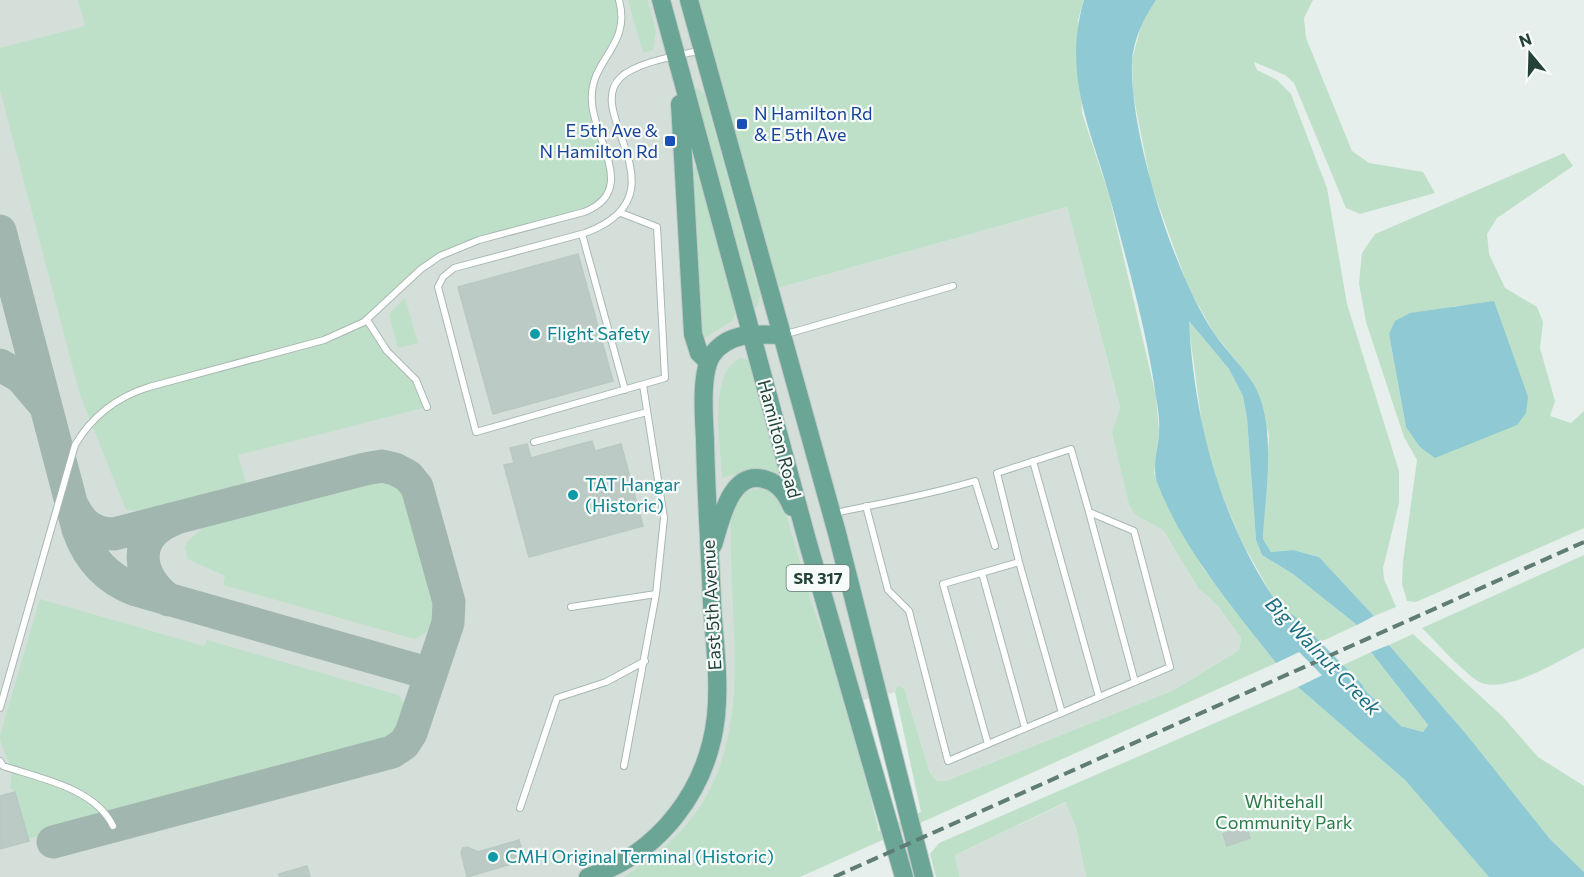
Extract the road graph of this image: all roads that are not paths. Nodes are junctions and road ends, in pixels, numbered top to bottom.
1 (619, 0) edge
2 (661, 0) edge
3 (689, 0) edge
4 (703, 50) junction
5 (677, 61) junction
6 (621, 213) junction
7 (582, 234) junction
8 (953, 286) dead end
9 (367, 320) junction
10 (750, 333) junction
11 (782, 335) junction
12 (708, 362) junction
13 (643, 385) junction
14 (625, 390) junction
15 (427, 407) dead end
16 (647, 412) junction
17 (534, 442) dead end
18 (1033, 461) junction
19 (866, 506) junction
20 (1089, 512) junction
21 (832, 514) junction
22 (807, 540) junction
23 (995, 546) dead end
24 (710, 555) junction
25 (1019, 562) junction
26 (982, 573) junction
27 (656, 594) junction
28 (571, 607) dead end
29 (645, 661) junction
30 (1135, 682) junction
31 (1099, 697) junction
32 (0, 708) edge
33 (1062, 713) junction
34 (1025, 728) junction
35 (988, 744) junction
36 (0, 761) edge
37 (624, 766) dead end
38 (520, 808) dead end
39 (112, 826) dead end
40 (588, 877) edge
41 (904, 877) edge
42 (924, 877) edge

1 - 9 lane
2 - 5 main road, Hamilton Road / SR 317
3 - 4 main road, Hamilton Road / SR 317
4 - 5 lane
4 - 11 main road, Hamilton Road / SR 317
5 - 6 lane
5 - 10 main road, Hamilton Road / SR 317
5 - 12 main road
6 - 7 lane
6 - 13 lane
7 - 14 lane
7 - 14 lane
8 - 11 lane
9 - 15 lane
9 - 32 lane
10 - 11 main road
10 - 12 main road
10 - 22 main road, Hamilton Road / SR 317
11 - 21 main road, Hamilton Road / SR 317
12 - 24 main road, East 5th Avenue
13 - 14 lane
13 - 16 lane
16 - 17 lane
16 - 27 lane
18 - 20 lane
18 - 25 lane
18 - 31 lane
19 - 21 lane
19 - 23 lane
19 - 35 lane
20 - 30 lane
20 - 30 lane
21 - 42 main road, Hamilton Road / SR 317
22 - 24 main road
22 - 41 main road, Hamilton Road / SR 317
24 - 40 main road, East 5th Avenue
25 - 26 lane
25 - 33 lane
26 - 34 lane
26 - 35 lane
27 - 28 lane
27 - 29 lane
29 - 37 lane
29 - 38 lane
30 - 31 lane
31 - 33 lane
33 - 34 lane
34 - 35 lane
36 - 39 lane

